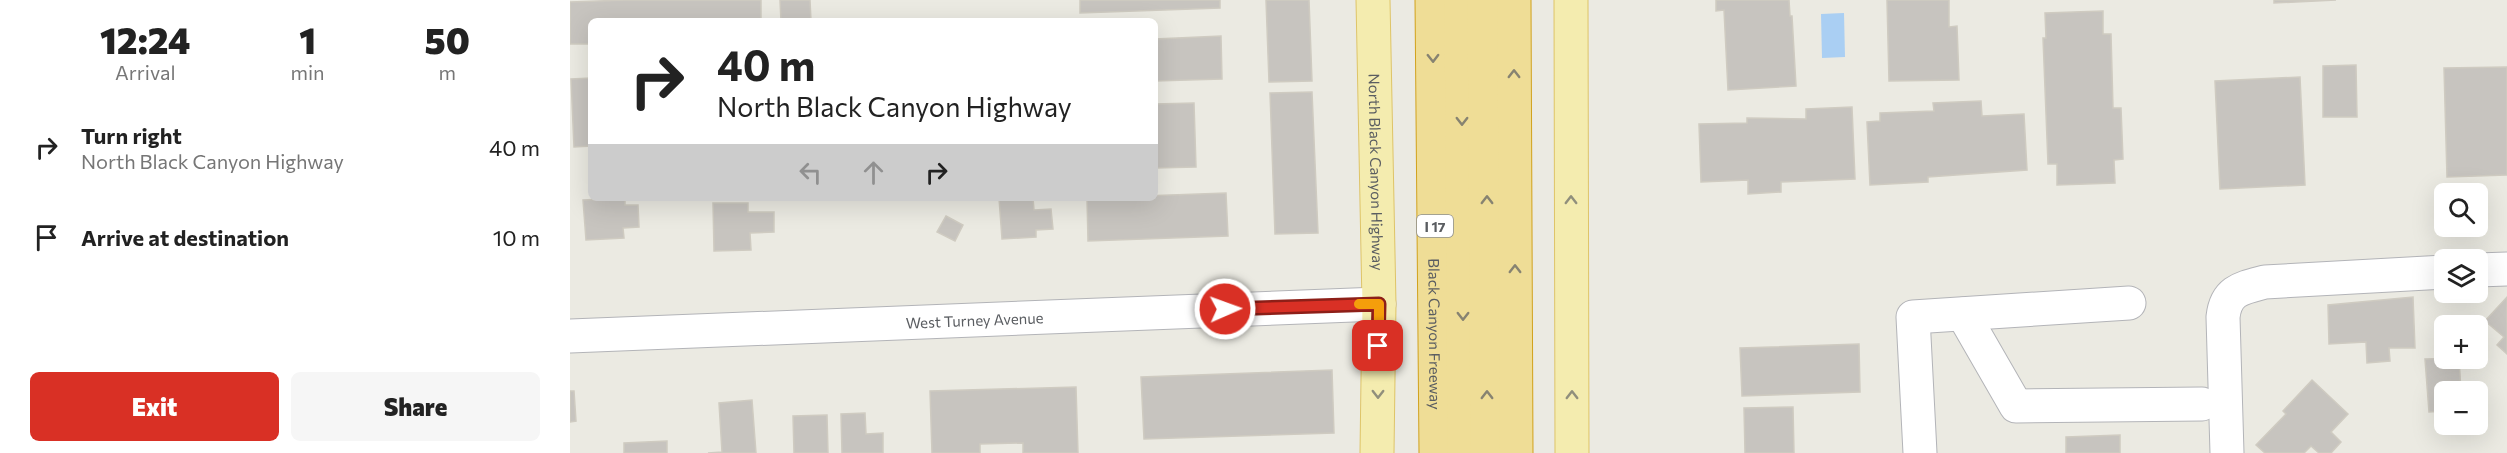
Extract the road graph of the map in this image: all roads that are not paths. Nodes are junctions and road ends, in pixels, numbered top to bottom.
1 (1373, 0) edge
2 (1432, 0) edge
3 (1461, 0) edge
4 (1484, 0) edge
5 (1514, 0) edge
6 (1570, 0) edge
7 (2507, 269) edge
8 (2488, 270) edge
9 (2434, 273) edge
10 (2129, 303) dead end
11 (1379, 304) junction
12 (1963, 314) junction
13 (570, 336) edge
14 (2202, 404) dead end
15 (1377, 453) edge
16 (1436, 453) edge
17 (1464, 453) edge
18 (1487, 453) edge
19 (1516, 453) edge
20 (1572, 453) edge
21 (1920, 453) edge
22 (2227, 453) edge

1 - 11 main road, North Black Canyon Highway
2 -> 16 highway, Black Canyon Freeway / I 17
3 -> 17 highway
18 -> 4 highway
19 -> 5 highway
20 -> 6 main road
7 - 8 street
9 - 22 street
10 - 12 street
11 - 13 street, West Turney Avenue
11 -> 15 main road, North Black Canyon Highway
12 - 14 street
12 - 21 street

